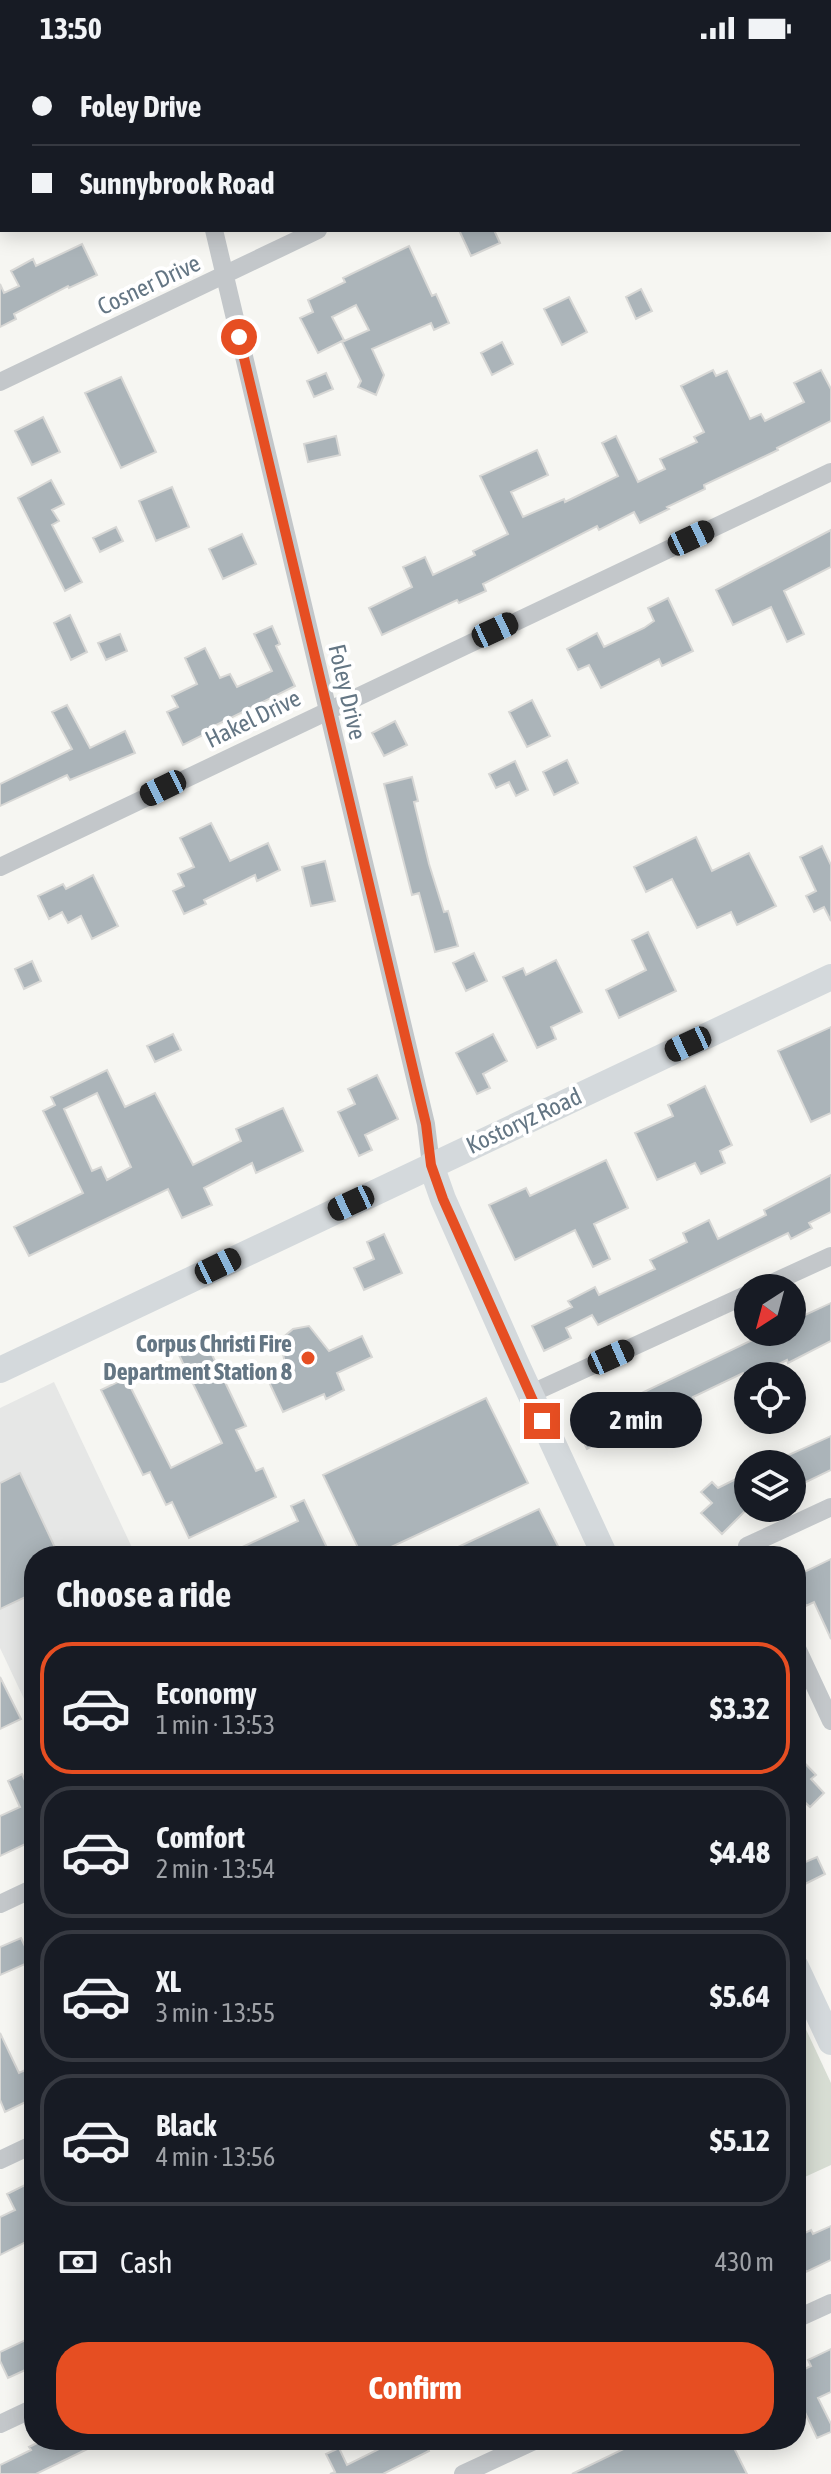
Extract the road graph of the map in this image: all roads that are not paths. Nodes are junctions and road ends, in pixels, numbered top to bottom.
1 (214, 232) edge
2 (314, 232) edge
3 (224, 275) junction
4 (0, 382) edge
5 (831, 472) edge
6 (327, 710) junction
7 (0, 867) edge
8 (831, 977) edge
9 (431, 1165) junction
10 (831, 1256) edge
11 (792, 1274) edge
12 (734, 1300) edge
13 (0, 1370) edge
14 (530, 1394) junction
15 (831, 1507) edge
16 (600, 1546) edge
17 (747, 1546) edge
18 (806, 1667) edge
19 (831, 1721) edge
20 (24, 1893) edge
21 (0, 1904) edge
22 (806, 1987) edge
23 (828, 2030) edge
24 (24, 2149) edge
25 (0, 2160) edge
26 (831, 2303) edge
27 (806, 2314) edge
28 (24, 2413) edge
29 (0, 2424) edge
30 (515, 2450) edge
31 (463, 2474) edge

1 - 3 street, Foley Drive
2 - 3 street, Cosner Drive
3 - 4 street, Cosner Drive
3 - 6 street, Foley Drive
5 - 6 street, Hakel Drive
6 - 7 street, Hakel Drive
6 - 9 street, Foley Drive
8 - 9 main road, Kostoryz Road
9 - 13 main road, Kostoryz Road
9 - 14 main road
10 - 11 street
12 - 14 street
14 - 16 main road
15 - 17 street
18 - 19 street
20 - 21 street
22 - 23 main road
24 - 25 street
26 - 27 street
28 - 29 street
30 - 31 street

